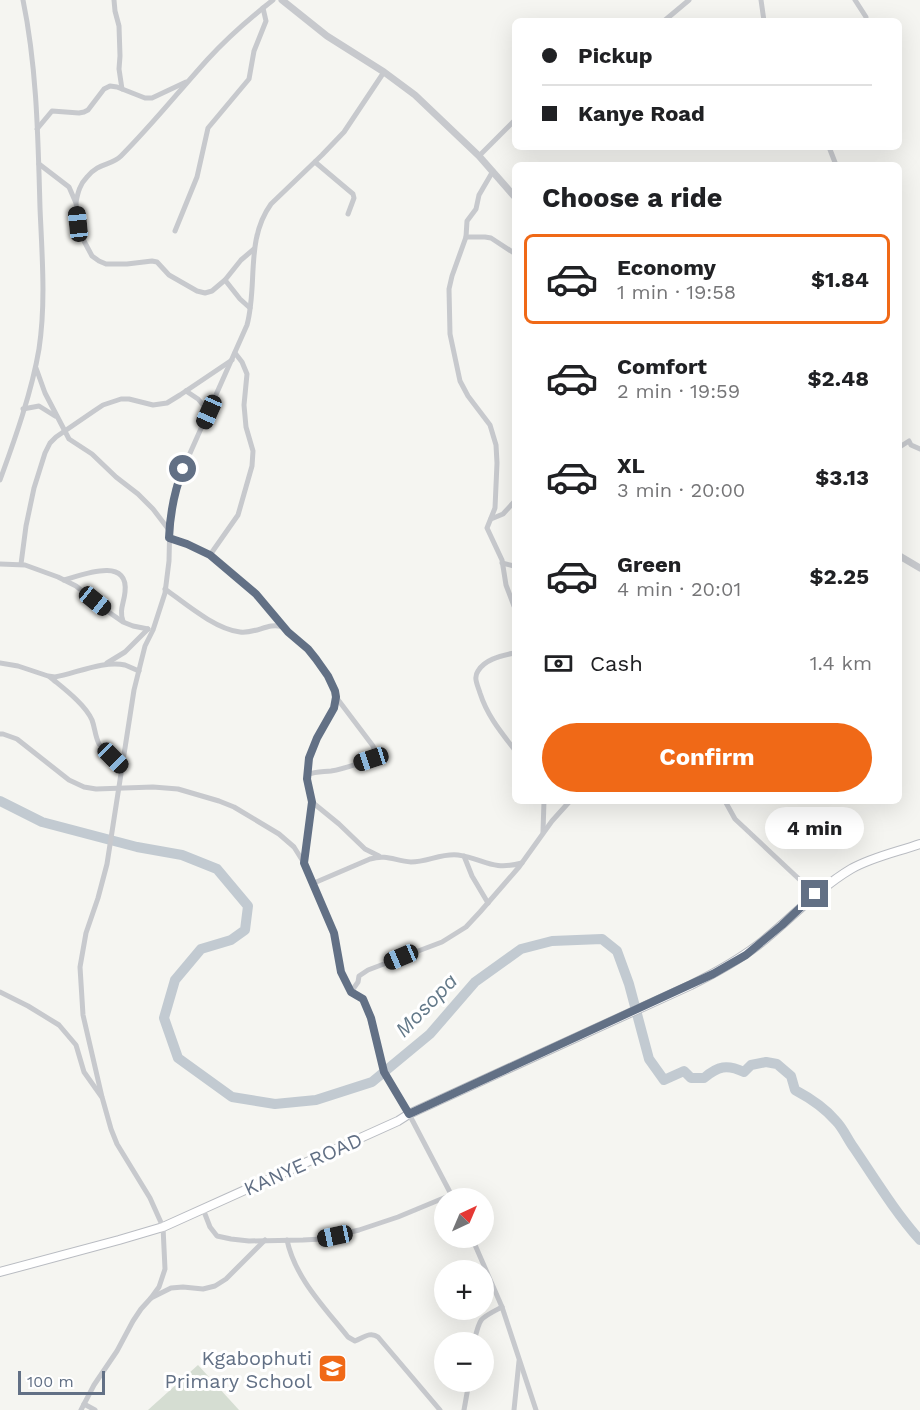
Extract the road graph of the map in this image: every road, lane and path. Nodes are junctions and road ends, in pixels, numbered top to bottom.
1 (23, 0) edge
2 (114, 0) edge
3 (273, 0) edge
4 (282, 0) edge
5 (689, 0) edge
6 (761, 0) edge
7 (855, 0) edge
8 (263, 8) junction
9 (668, 18) edge
10 (764, 18) edge
11 (866, 18) edge
12 (384, 72) junction
13 (189, 80) junction
14 (122, 89) junction
15 (512, 123) edge
16 (37, 129) junction
17 (479, 156) junction
18 (315, 162) junction
19 (39, 164) junction
20 (493, 171) junction
21 (512, 194) edge
22 (76, 203) junction
23 (348, 214) dead end
24 (175, 231) dead end
25 (466, 237) junction
26 (254, 249) junction
27 (512, 252) edge
28 (225, 280) junction
29 (250, 308) junction
30 (235, 353) junction
31 (232, 360) junction
32 (35, 366) junction
33 (186, 391) junction
34 (23, 409) junction
35 (209, 412) junction
36 (57, 417) junction
37 (64, 432) junction
38 (902, 445) edge
39 (920, 449) edge
40 (0, 480) edge
41 (512, 504) edge
42 (491, 519) junction
43 (169, 530) junction
44 (169, 538) junction
45 (210, 555) junction
46 (902, 557) edge
47 (502, 563) junction
48 (0, 564) edge
49 (21, 564) junction
50 (512, 566) edge
51 (920, 568) edge
52 (64, 580) junction
53 (165, 589) junction
54 (512, 601) edge
55 (123, 621) junction
56 (285, 628) junction
57 (151, 629) junction
58 (512, 653) edge
59 (0, 663) edge
60 (103, 666) junction
61 (139, 671) junction
62 (48, 676) junction
63 (336, 697) junction
64 (0, 734) edge
65 (512, 746) edge
66 (123, 768) junction
67 (307, 775) junction
68 (119, 787) junction
69 (312, 802) junction
70 (544, 804) edge
71 (568, 804) edge
72 (727, 804) edge
73 (543, 834) junction
74 (920, 844) edge
75 (379, 856) junction
76 (464, 856) junction
77 (523, 862) junction
78 (304, 863) junction
79 (314, 883) junction
80 (815, 894) junction
81 (488, 903) junction
82 (0, 992) edge
83 (351, 992) junction
84 (102, 1097) junction
85 (409, 1114) junction
86 (447, 1188) edge
87 (434, 1204) edge
88 (202, 1209) junction
89 (163, 1227) junction
90 (265, 1240) junction
91 (287, 1240) junction
92 (476, 1248) edge
93 (0, 1272) edge
94 (151, 1298) junction
95 (502, 1307) junction
96 (476, 1332) edge
97 (520, 1359) junction
98 (467, 1392) edge
99 (84, 1404) junction
100 (81, 1410) edge
101 (95, 1410) edge
102 (441, 1410) edge
103 (464, 1410) edge
104 (514, 1410) edge
105 (536, 1410) edge

1 - 16 street
2 - 14 street
3 - 8 street
4 - 12 street
5 - 9 street
6 - 10 street
7 - 11 street
8 - 13 street
8 - 24 street
12 - 17 street
12 - 18 street
13 - 14 street
13 - 22 street
14 - 16 street
15 - 17 street
16 - 19 street
17 - 20 street
18 - 23 street
18 - 26 street
19 - 22 street
19 - 32 street
20 - 21 street
20 - 25 street
22 - 28 street
25 - 27 street
25 - 42 street
26 - 28 street
26 - 29 street
28 - 29 street
29 - 30 street
30 - 31 street
30 - 45 street
31 - 33 street
31 - 35 street
32 - 34 street
32 - 36 street
33 - 35 street
33 - 37 street
34 - 36 street
34 - 40 street
35 - 43 street
36 - 37 street
37 - 43 street
37 - 49 street
38 - 39 street
41 - 42 street
42 - 47 street
43 - 44 street
44 - 45 street
44 - 53 street
45 - 56 street
46 - 51 street
47 - 50 street
47 - 54 street
48 - 49 street
49 - 52 street
52 - 55 street
52 - 55 street
53 - 56 street
53 - 57 street
55 - 57 street
56 - 63 street
57 - 60 street
57 - 61 street
58 - 65 street
59 - 62 street
60 - 61 street
60 - 62 street
61 - 66 street
62 - 66 street
63 - 67 street
63 - 67 street
64 - 68 street
66 - 68 street
67 - 69 street
68 - 78 street
68 - 84 street
69 - 75 street
69 - 78 street
70 - 73 street
71 - 73 street
72 - 80 street
73 - 77 street
74 - 80 main road
75 - 76 street
75 - 79 street
76 - 77 street
76 - 81 street
77 - 81 street
78 - 79 street
79 - 83 street
80 - 85 main road, KANYE ROAD
81 - 83 street
82 - 84 street
83 - 85 street
84 - 89 street
85 - 86 street
85 - 88 main road, KANYE ROAD
87 - 91 street
88 - 89 main road, KANYE ROAD
88 - 90 street
89 - 93 main road, KANYE ROAD
89 - 94 street
90 - 91 street
90 - 94 street
91 - 102 street
92 - 95 street
94 - 99 street
95 - 96 street
95 - 97 street
97 - 104 street
97 - 105 street
98 - 103 street
99 - 100 street
99 - 101 street

